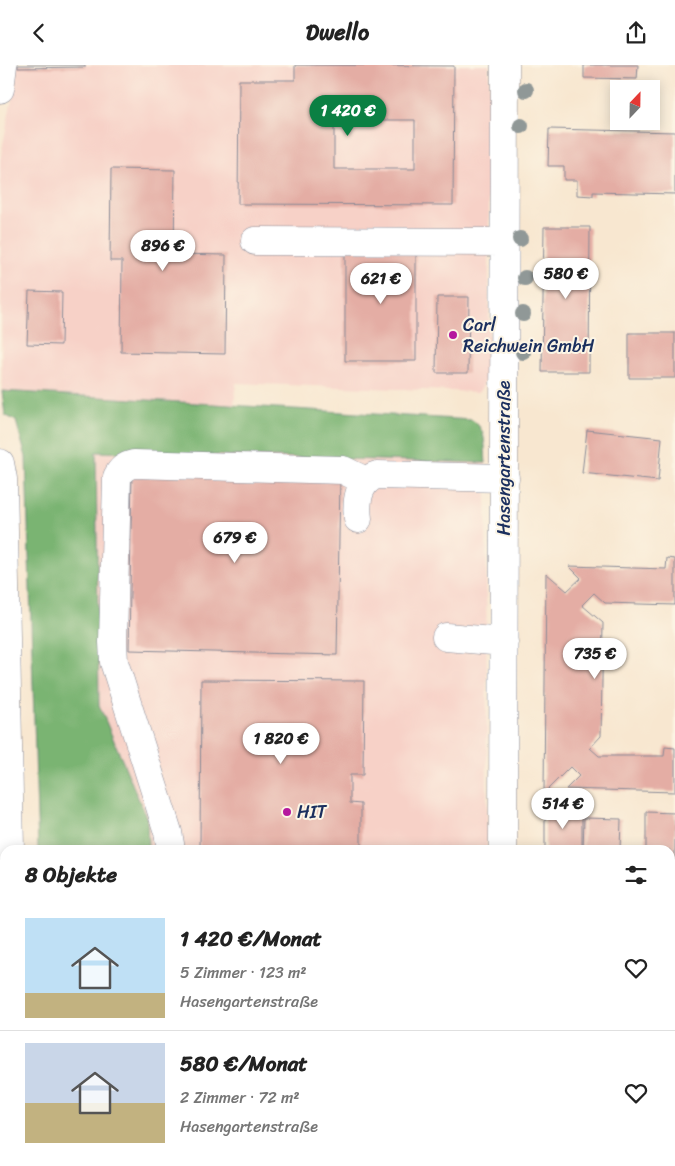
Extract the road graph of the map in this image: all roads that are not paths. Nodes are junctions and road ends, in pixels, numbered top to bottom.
1 (4, 65) edge
2 (505, 65) edge
3 (0, 89) edge
4 (255, 241) dead end
5 (504, 242) junction
6 (0, 463) edge
7 (505, 478) junction
8 (366, 481) junction
9 (358, 519) dead end
10 (446, 637) dead end
11 (504, 642) junction
12 (10, 845) edge
13 (170, 845) edge
14 (502, 845) edge

1 - 3 street
2 - 5 street, Hasengartenstraße
4 - 5 street
5 - 7 street, Hasengartenstraße
6 - 12 street
7 - 8 street
7 - 11 street, Hasengartenstraße
8 - 9 street
8 - 13 street
10 - 11 street
11 - 14 street, Hasengartenstraße

